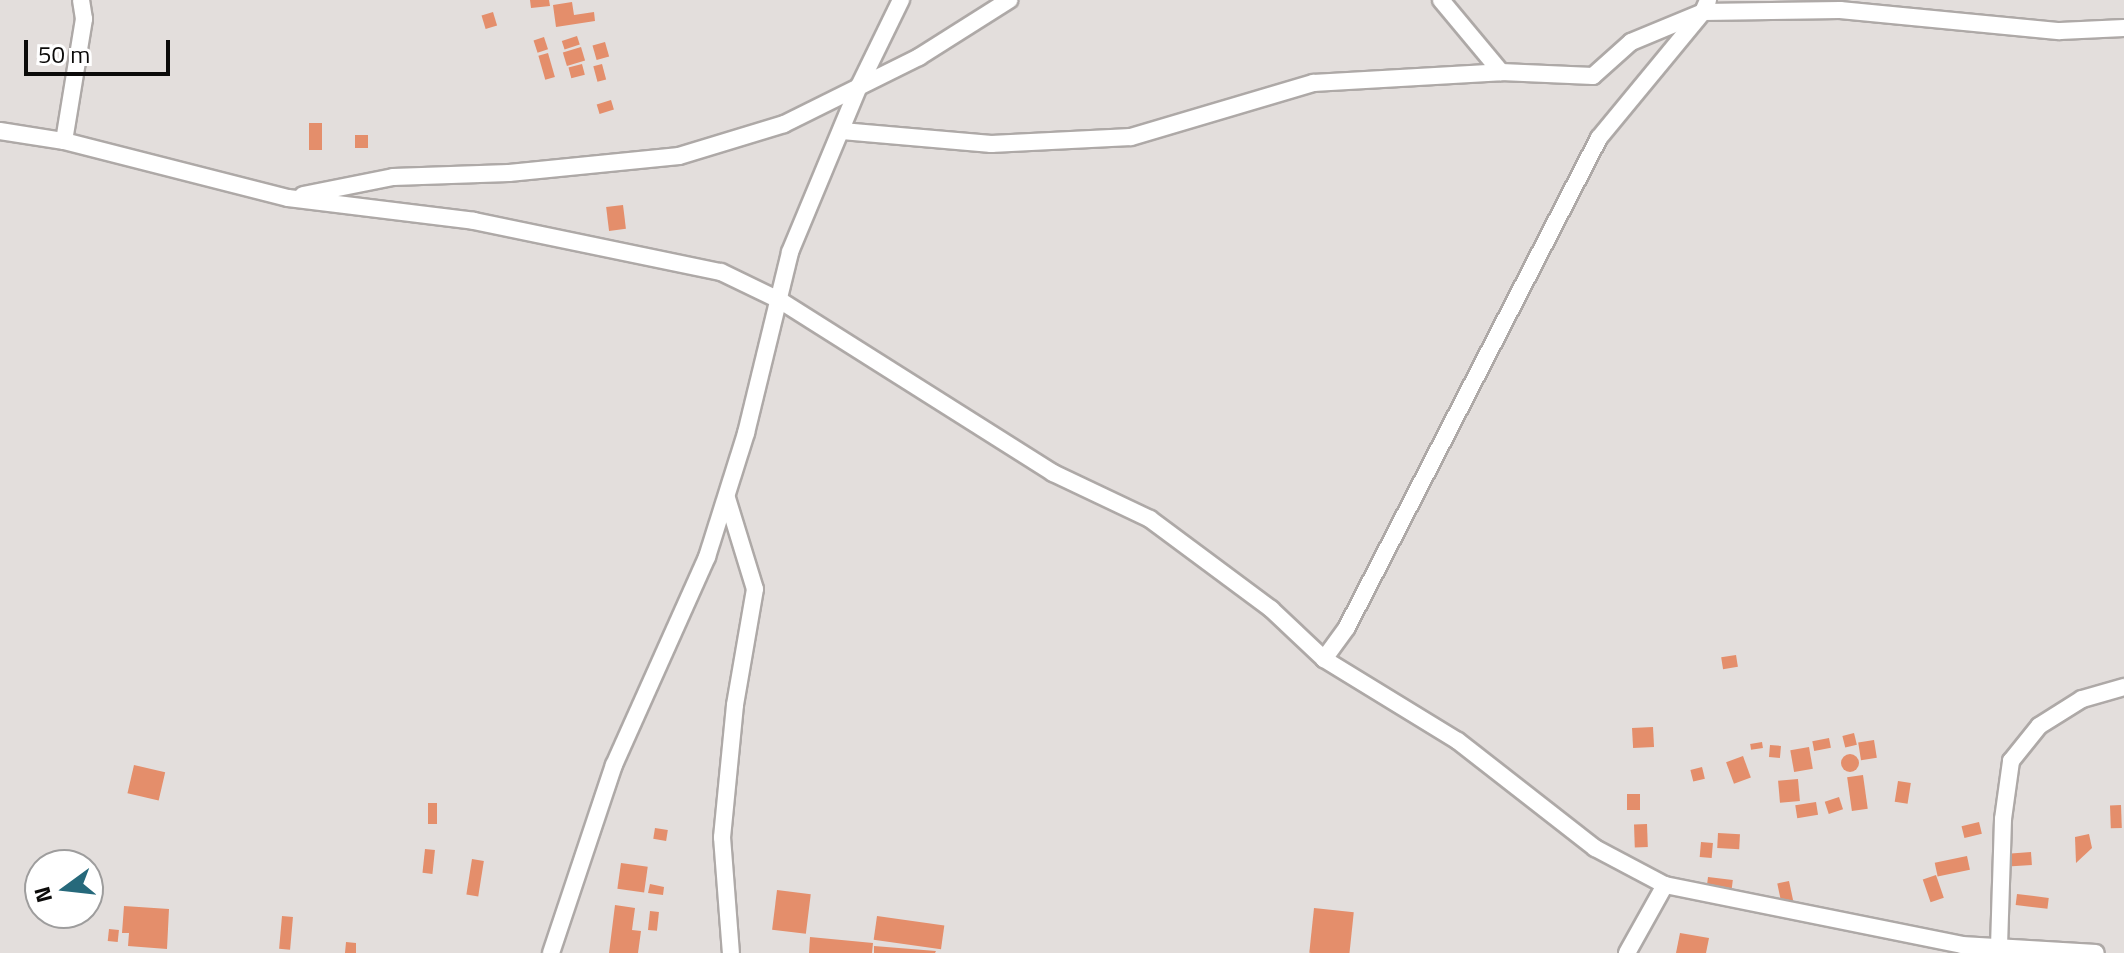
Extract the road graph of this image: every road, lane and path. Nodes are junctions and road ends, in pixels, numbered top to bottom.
1 (81, 0) edge
2 (901, 0) edge
3 (1009, 0) edge
4 (1441, 0) edge
5 (1706, 6) edge
6 (2124, 28) edge
7 (1501, 72) junction
8 (859, 86) junction
9 (0, 131) edge
10 (842, 131) junction
11 (64, 141) junction
12 (288, 198) junction
13 (781, 301) junction
14 (726, 497) junction
15 (1324, 659) junction
16 (2124, 687) edge
17 (1665, 885) junction
18 (1999, 947) junction
19 (551, 953) edge
20 (731, 953) edge
21 (1627, 953) edge
22 (2096, 953) edge

1 - 11 street
2 - 8 street
3 - 8 street
4 - 7 street
5 - 6 street
5 - 7 street
5 - 15 street
7 - 10 street
8 - 10 street
8 - 12 street
9 - 11 street
10 - 13 street
11 - 12 street
12 - 13 street
13 - 14 street
13 - 15 street
14 - 19 street
14 - 20 street
15 - 17 street
16 - 18 street
17 - 18 street
17 - 21 street
18 - 22 street

